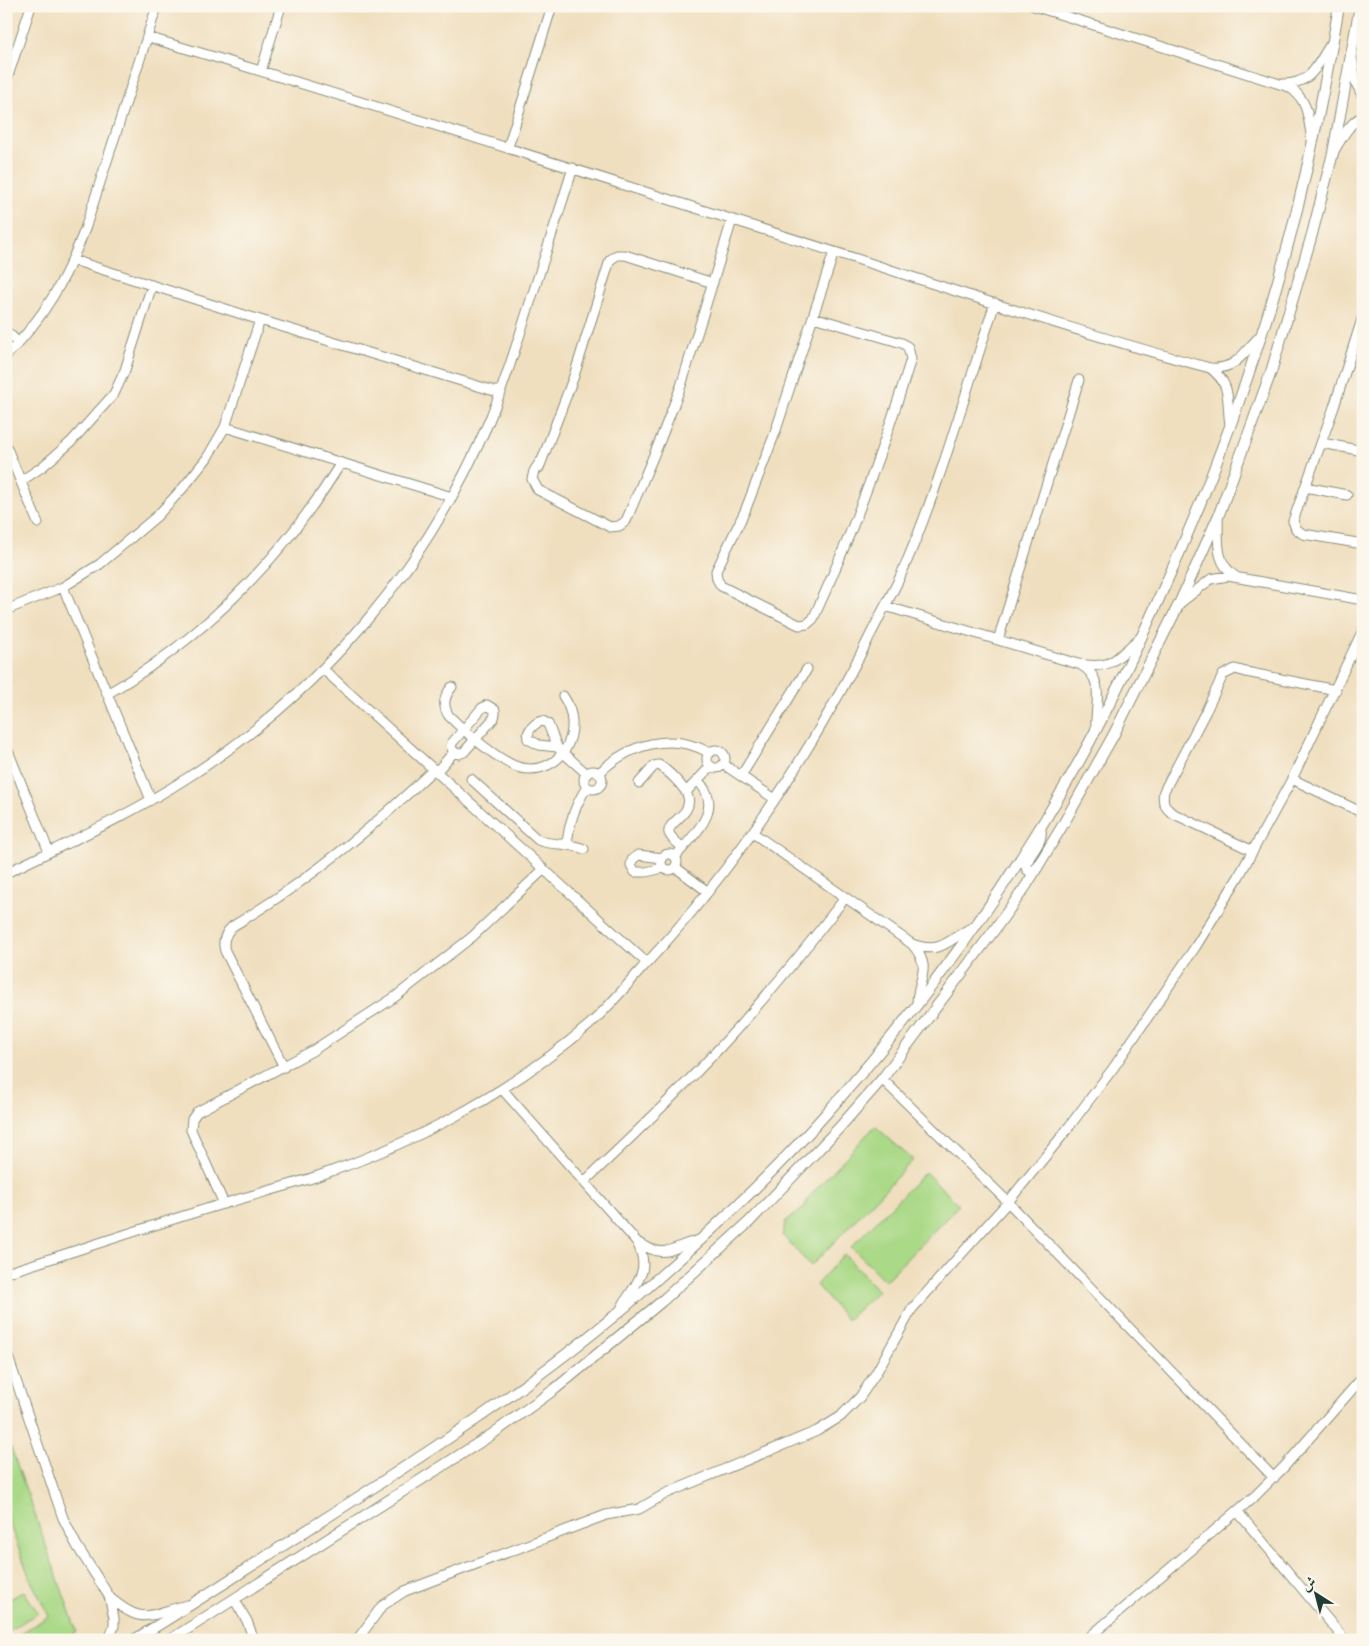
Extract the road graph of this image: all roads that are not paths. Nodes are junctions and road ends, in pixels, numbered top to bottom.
1 (30, 6) edge
2 (157, 6) edge
3 (281, 6) edge
4 (552, 6) edge
5 (1034, 6) edge
6 (1338, 6) edge
7 (1360, 6) edge
8 (147, 37) junction
9 (1332, 42) junction
10 (1351, 55) junction
11 (261, 71) junction
12 (6, 82) edge
13 (1282, 84) junction
14 (1363, 98) edge
15 (1363, 116) edge
16 (1312, 140) junction
17 (508, 147) junction
18 (1333, 153) junction
19 (573, 168) junction
20 (732, 220) junction
21 (834, 252) junction
22 (74, 260) junction
23 (713, 283) junction
24 (152, 285) junction
25 (995, 303) junction
26 (813, 316) junction
27 (1363, 316) edge
28 (260, 320) junction
29 (6, 331) edge
30 (1261, 335) junction
31 (19, 343) junction
32 (6, 356) edge
33 (1210, 368) junction
34 (1079, 380) dead end
35 (500, 393) junction
36 (1230, 424) junction
37 (225, 427) junction
38 (1322, 443) junction
39 (6, 446) edge
40 (1363, 451) edge
41 (340, 463) junction
42 (20, 480) junction
43 (1305, 487) junction
44 (1347, 495) dead end
45 (452, 498) junction
46 (1218, 517) junction
47 (38, 523) dead end
48 (1363, 544) edge
49 (1236, 577) junction
50 (63, 586) junction
51 (1363, 600) edge
52 (1179, 604) junction
53 (885, 606) junction
54 (6, 610) edge
55 (1363, 630) edge
56 (1142, 636) junction
57 (998, 640) junction
58 (1078, 664) junction
59 (323, 669) junction
60 (807, 669) dead end
61 (452, 687) dead end
62 (1336, 690) junction
63 (107, 694) junction
64 (563, 696) dead end
65 (464, 729) junction
66 (1096, 731) junction
67 (476, 738) junction
68 (6, 746) edge
69 (560, 750) junction
70 (454, 752) junction
71 (710, 753) junction
72 (723, 764) junction
73 (711, 766) junction
74 (435, 770) junction
75 (599, 773) junction
76 (587, 774) junction
77 (741, 776) junction
78 (1292, 779) junction
79 (471, 780) dead end
80 (697, 780) junction
81 (639, 783) dead end
82 (587, 787) junction
83 (686, 792) junction
84 (775, 799) junction
85 (151, 800) junction
86 (1363, 814) edge
87 (1040, 827) junction
88 (753, 833) junction
89 (567, 844) junction
90 (683, 848) junction
91 (584, 849) dead end
92 (1253, 851) junction
93 (49, 852) junction
94 (675, 857) junction
95 (663, 858) junction
96 (675, 867) junction
97 (544, 868) junction
98 (664, 868) junction
99 (6, 873) edge
100 (1033, 873) junction
101 (1001, 887) junction
102 (708, 892) junction
103 (845, 898) junction
104 (975, 926) junction
105 (995, 929) junction
106 (912, 944) junction
107 (647, 963) junction
108 (917, 1004) junction
109 (284, 1067) junction
110 (882, 1079) junction
111 (502, 1089) junction
112 (584, 1182) junction
113 (1008, 1202) junction
114 (224, 1204) junction
115 (701, 1240) junction
116 (637, 1242) junction
117 (6, 1273) edge
118 (620, 1311) junction
119 (6, 1351) edge
120 (1363, 1377) edge
121 (1274, 1478) junction
122 (1237, 1511) junction
123 (109, 1596) junction
124 (234, 1599) junction
125 (192, 1604) junction
126 (109, 1640) edge
127 (134, 1640) edge
128 (170, 1640) edge
129 (254, 1640) edge
130 (357, 1640) edge
131 (1086, 1640) edge
132 (1345, 1640) edge

1 - 12 street
2 - 8 street
3 - 11 street
4 - 17 street
5 - 13 street
6 - 9 street
7 - 10 street
8 - 11 street
8 - 22 street
9 - 13 street
9 - 16 street
10 - 14 street
10 - 18 street
11 - 17 street
13 - 16 street
15 - 18 street
16 - 30 street
17 - 19 street
18 - 46 street
19 - 20 street
19 - 35 street
20 - 21 street
20 - 23 street
21 - 25 street
21 - 26 street
22 - 24 street
22 - 31 street
23 - 23 street
24 - 28 street
24 - 42 street
25 - 33 street
25 - 53 street
26 - 26 street
27 - 38 street
28 - 35 street
28 - 37 street
29 - 31 street
30 - 33 street
30 - 36 street
31 - 32 street
33 - 36 street
34 - 57 street
35 - 45 street
36 - 56 street
37 - 41 street
37 - 50 street
38 - 40 street
38 - 43 street
39 - 42 street
41 - 45 street
41 - 63 street
42 - 47 street
43 - 44 street
43 - 48 street
45 - 59 street
46 - 49 street
46 - 52 street
49 - 51 street
49 - 52 street
50 - 54 street
50 - 63 street
52 - 100 street
53 - 57 street
53 - 84 street
55 - 62 street
56 - 58 street
56 - 66 street
57 - 58 street
58 - 66 street
59 - 74 street
59 - 85 street
60 - 77 street
61 - 65 street
62 - 78 street
62 - 92 street
63 - 85 street
64 - 69 street
65 - 67 street
65 - 67 street
65 - 70 street
66 - 87 street
67 - 69 street
67 - 70 street
68 - 93 street
69 - 76 street
70 - 74 street
71 - 72 street
71 - 73 street
71 - 75 street
72 - 73 street
72 - 77 street
73 - 80 street
74 - 97 street
74 - 109 street
75 - 76 street
75 - 82 street
76 - 82 street
77 - 84 street
78 - 86 street
78 - 92 street
79 - 89 street
80 - 83 street
80 - 90 street
81 - 83 street
82 - 89 street
83 - 90 street
84 - 88 street
85 - 93 street
87 - 100 street
87 - 101 street
88 - 102 street
88 - 103 street
89 - 91 street
90 - 94 street
92 - 113 street
93 - 99 street
94 - 95 street
94 - 96 street
95 - 98 street
95 - 98 street
96 - 98 street
96 - 102 street
97 - 107 street
97 - 109 street
100 - 105 street
101 - 104 street
101 - 105 street
102 - 107 street
103 - 106 street
103 - 112 street
104 - 106 street
104 - 108 street
105 - 110 street
106 - 108 street
107 - 111 street
108 - 115 street
109 - 114 street
110 - 113 street
110 - 124 street
111 - 112 street
111 - 114 street
112 - 116 street
113 - 121 street
113 - 130 street
114 - 117 street
115 - 116 street
115 - 118 street
116 - 118 street
118 - 125 street
119 - 123 street
120 - 121 street
121 - 122 street
122 - 131 street
122 - 132 street
123 - 125 street
123 - 126 street
124 - 128 street
124 - 129 street
125 - 127 street

